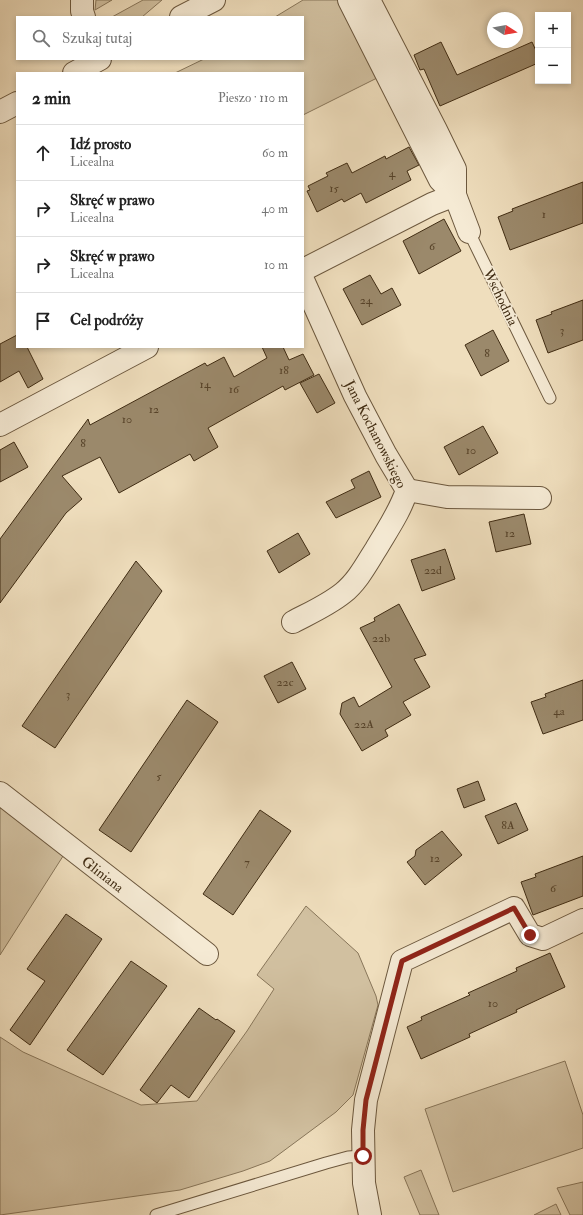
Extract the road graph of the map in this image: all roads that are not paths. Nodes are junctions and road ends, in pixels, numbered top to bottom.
1 (82, 0) edge
2 (214, 0) edge
3 (349, 0) edge
4 (369, 0) edge
5 (84, 16) edge
6 (183, 16) edge
7 (98, 60) edge
8 (76, 72) edge
9 (16, 104) edge
10 (0, 112) edge
11 (428, 134) junction
12 (455, 195) junction
13 (469, 232) joint
14 (304, 269) edge
15 (304, 282) edge
16 (145, 348) edge
17 (550, 398) dead end
18 (0, 425) edge
19 (407, 490) junction
20 (540, 498) dead end
21 (293, 622) dead end
22 (0, 793) edge
23 (583, 920) edge
24 (207, 954) dead end
25 (363, 1156) junction
26 (156, 1215) edge
27 (370, 1215) edge

1 - 5 street
2 - 6 street
3 - 11 street, Wschodnia
4 - 11 street, Wschodnia
7 - 8 street
9 - 10 street
11 - 12 street, Wschodnia
12 - 13 street, Wschodnia
12 - 14 street
13 - 17 lane, Wschodnia
15 - 19 street, Jana Kochanowskiego
16 - 18 street
19 - 20 street
19 - 21 street, Jana Kochanowskiego
22 - 24 street, Gliniana
23 - 25 street
25 - 26 lane
25 - 27 street

